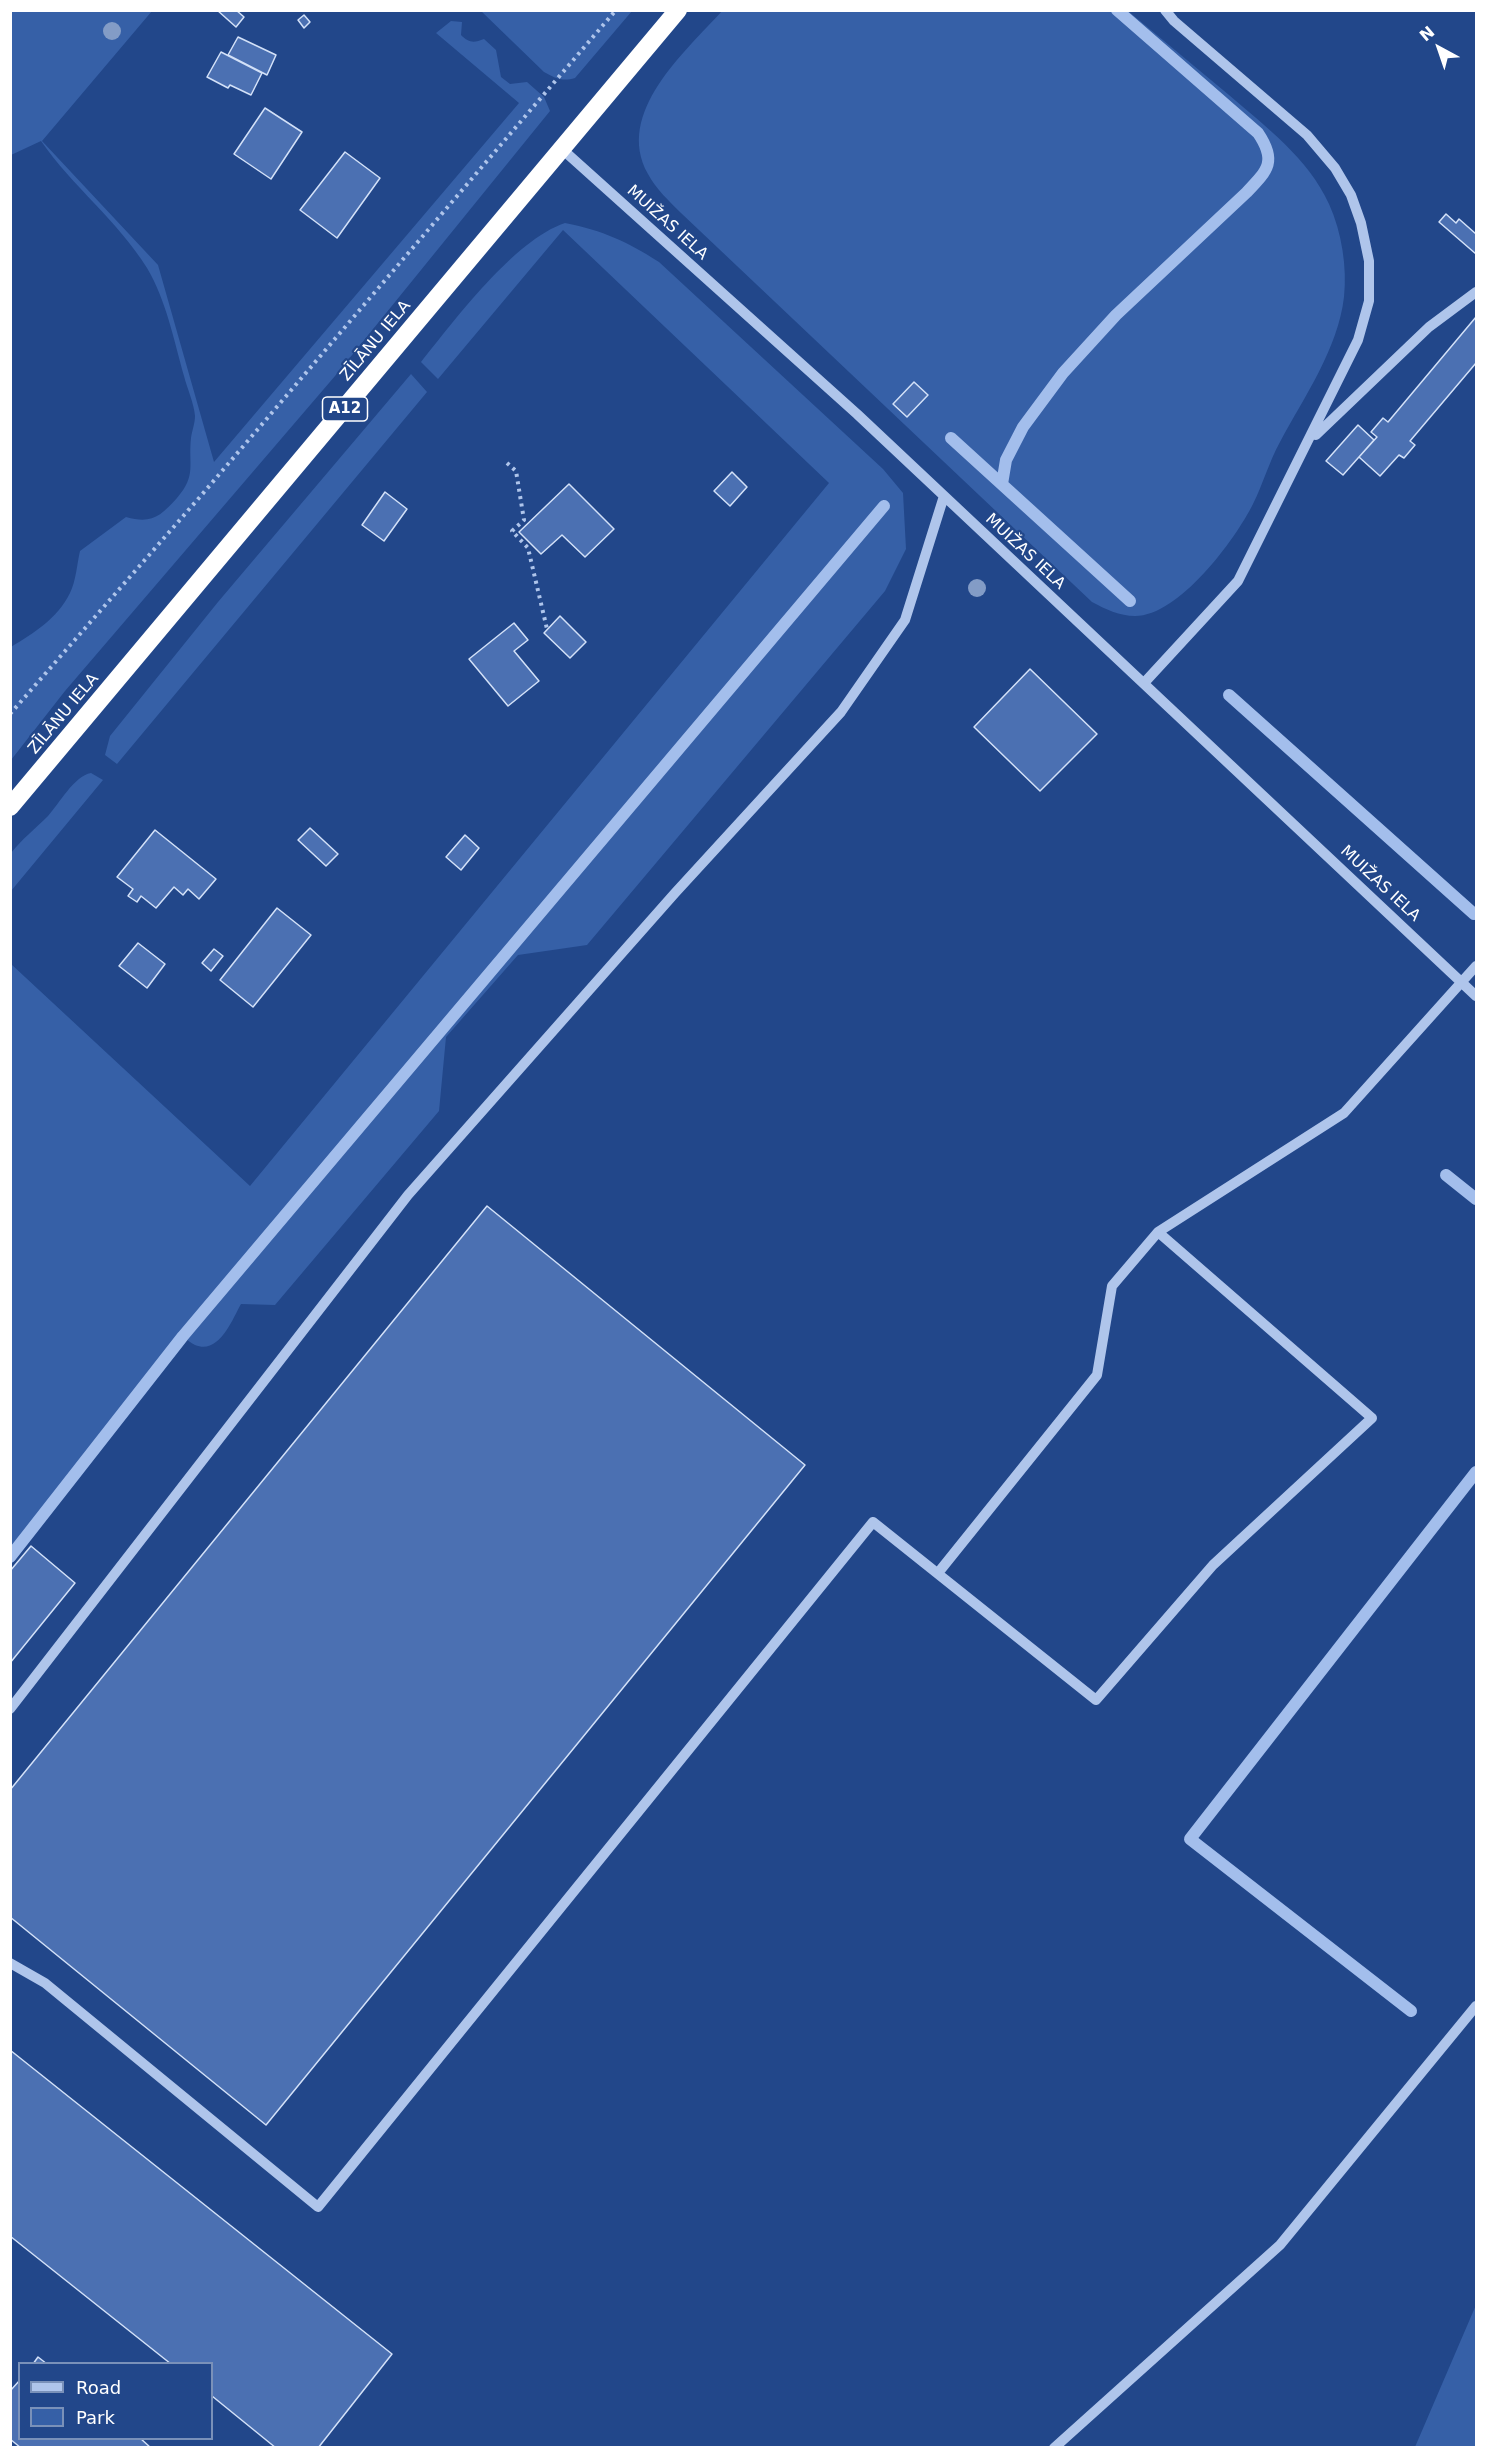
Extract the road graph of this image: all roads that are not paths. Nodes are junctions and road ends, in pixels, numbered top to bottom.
1 (678, 10) edge
2 (1165, 10) edge
3 (562, 149) junction
4 (1476, 292) edge
5 (1309, 442) junction
6 (944, 496) junction
7 (1144, 683) junction
8 (10, 807) edge
9 (1476, 966) edge
10 (1462, 983) junction
11 (1476, 996) edge
12 (1158, 1232) junction
13 (938, 1573) junction
14 (10, 1709) edge
15 (10, 1963) edge
16 (1476, 2006) edge
17 (1054, 2448) edge

1 - 3 highway, ZĪLĀNU IELA / A12
2 - 5 street
3 - 6 street, MUIŽAS IELA
3 - 8 highway, ZĪLĀNU IELA / A12
4 - 5 street
5 - 7 street
6 - 7 street, MUIŽAS IELA
6 - 14 street
7 - 10 street, MUIŽAS IELA
9 - 10 street
10 - 11 street, MUIŽAS IELA
10 - 12 street
12 - 13 street
12 - 13 street
13 - 15 street
16 - 17 street

